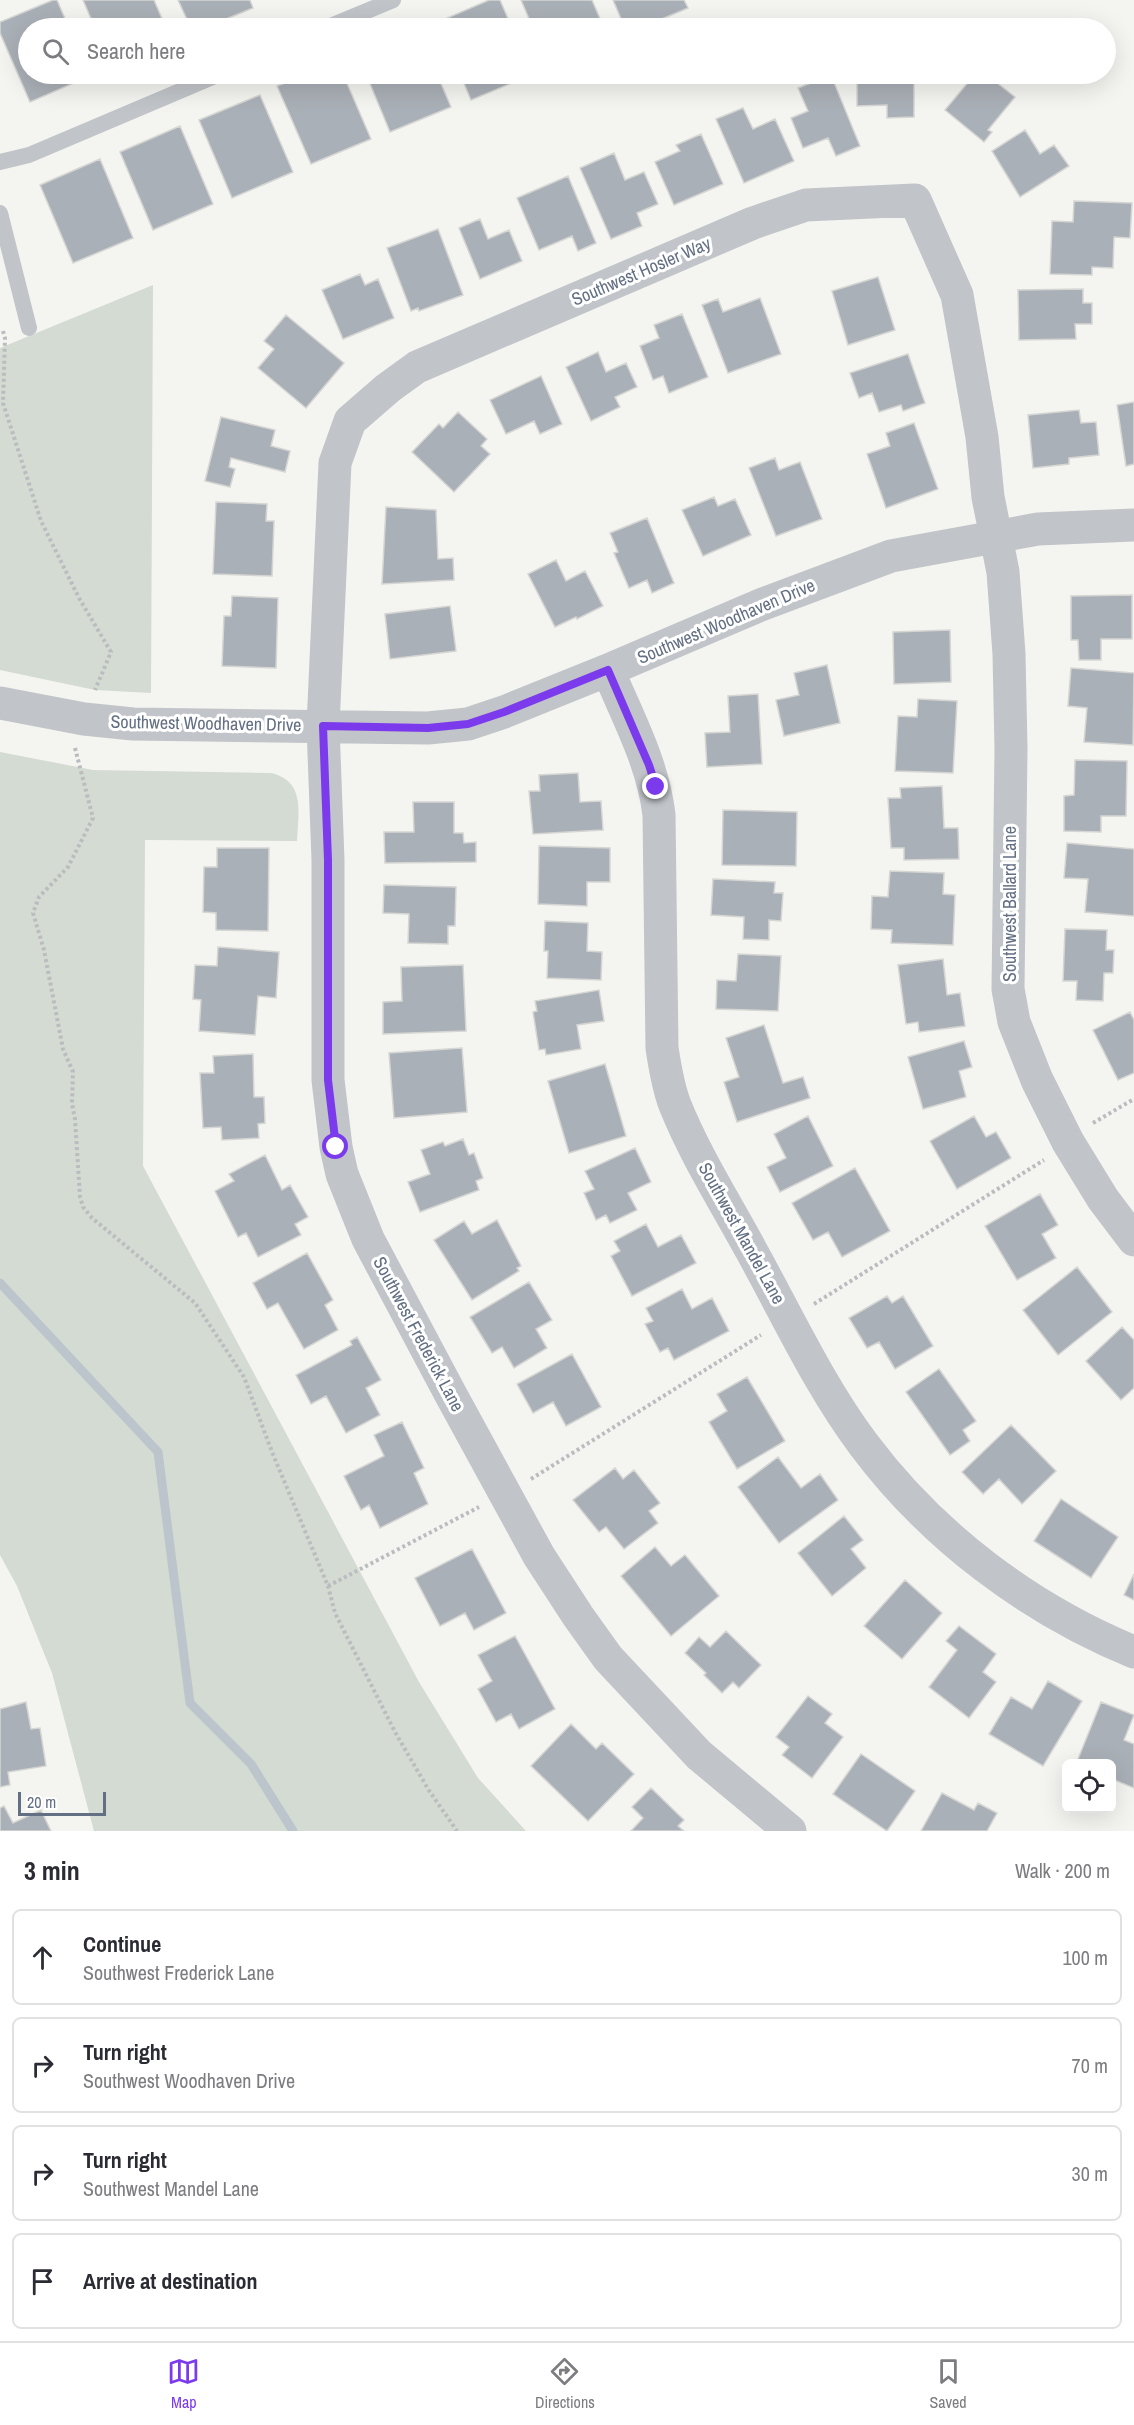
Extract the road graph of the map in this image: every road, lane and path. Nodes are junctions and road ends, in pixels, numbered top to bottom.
1 (393, 0) edge
2 (350, 18) edge
3 (196, 84) edge
4 (0, 162) edge
5 (0, 213) edge
6 (2, 328) dead end
7 (29, 328) dead end
8 (1134, 525) edge
9 (996, 537) junction
10 (608, 670) junction
11 (97, 685) dead end
12 (0, 703) edge
13 (323, 726) junction
14 (75, 750) dead end
15 (1134, 1099) edge
16 (1090, 1125) dead end
17 (1049, 1157) dead end
18 (1134, 1240) edge
19 (809, 1306) dead end
20 (768, 1331) dead end
21 (526, 1482) dead end
22 (485, 1504) dead end
23 (328, 1586) junction
24 (1134, 1652) edge
25 (457, 1831) edge
26 (790, 1831) edge

1 - 2 lane
3 - 4 lane
5 - 7 lane
6 - 11 path
8 - 9 street, Southwest Woodhaven Drive
9 - 10 street, Southwest Woodhaven Drive
9 - 13 street, Southwest Hosler Way
9 - 18 street, Southwest Ballard Lane
10 - 13 street, Southwest Woodhaven Drive
10 - 24 street, Southwest Mandel Lane
12 - 13 street, Southwest Woodhaven Drive
13 - 26 street, Southwest Frederick Lane
14 - 23 path
15 - 16 path
17 - 19 path
20 - 21 path
22 - 23 path
23 - 25 path

